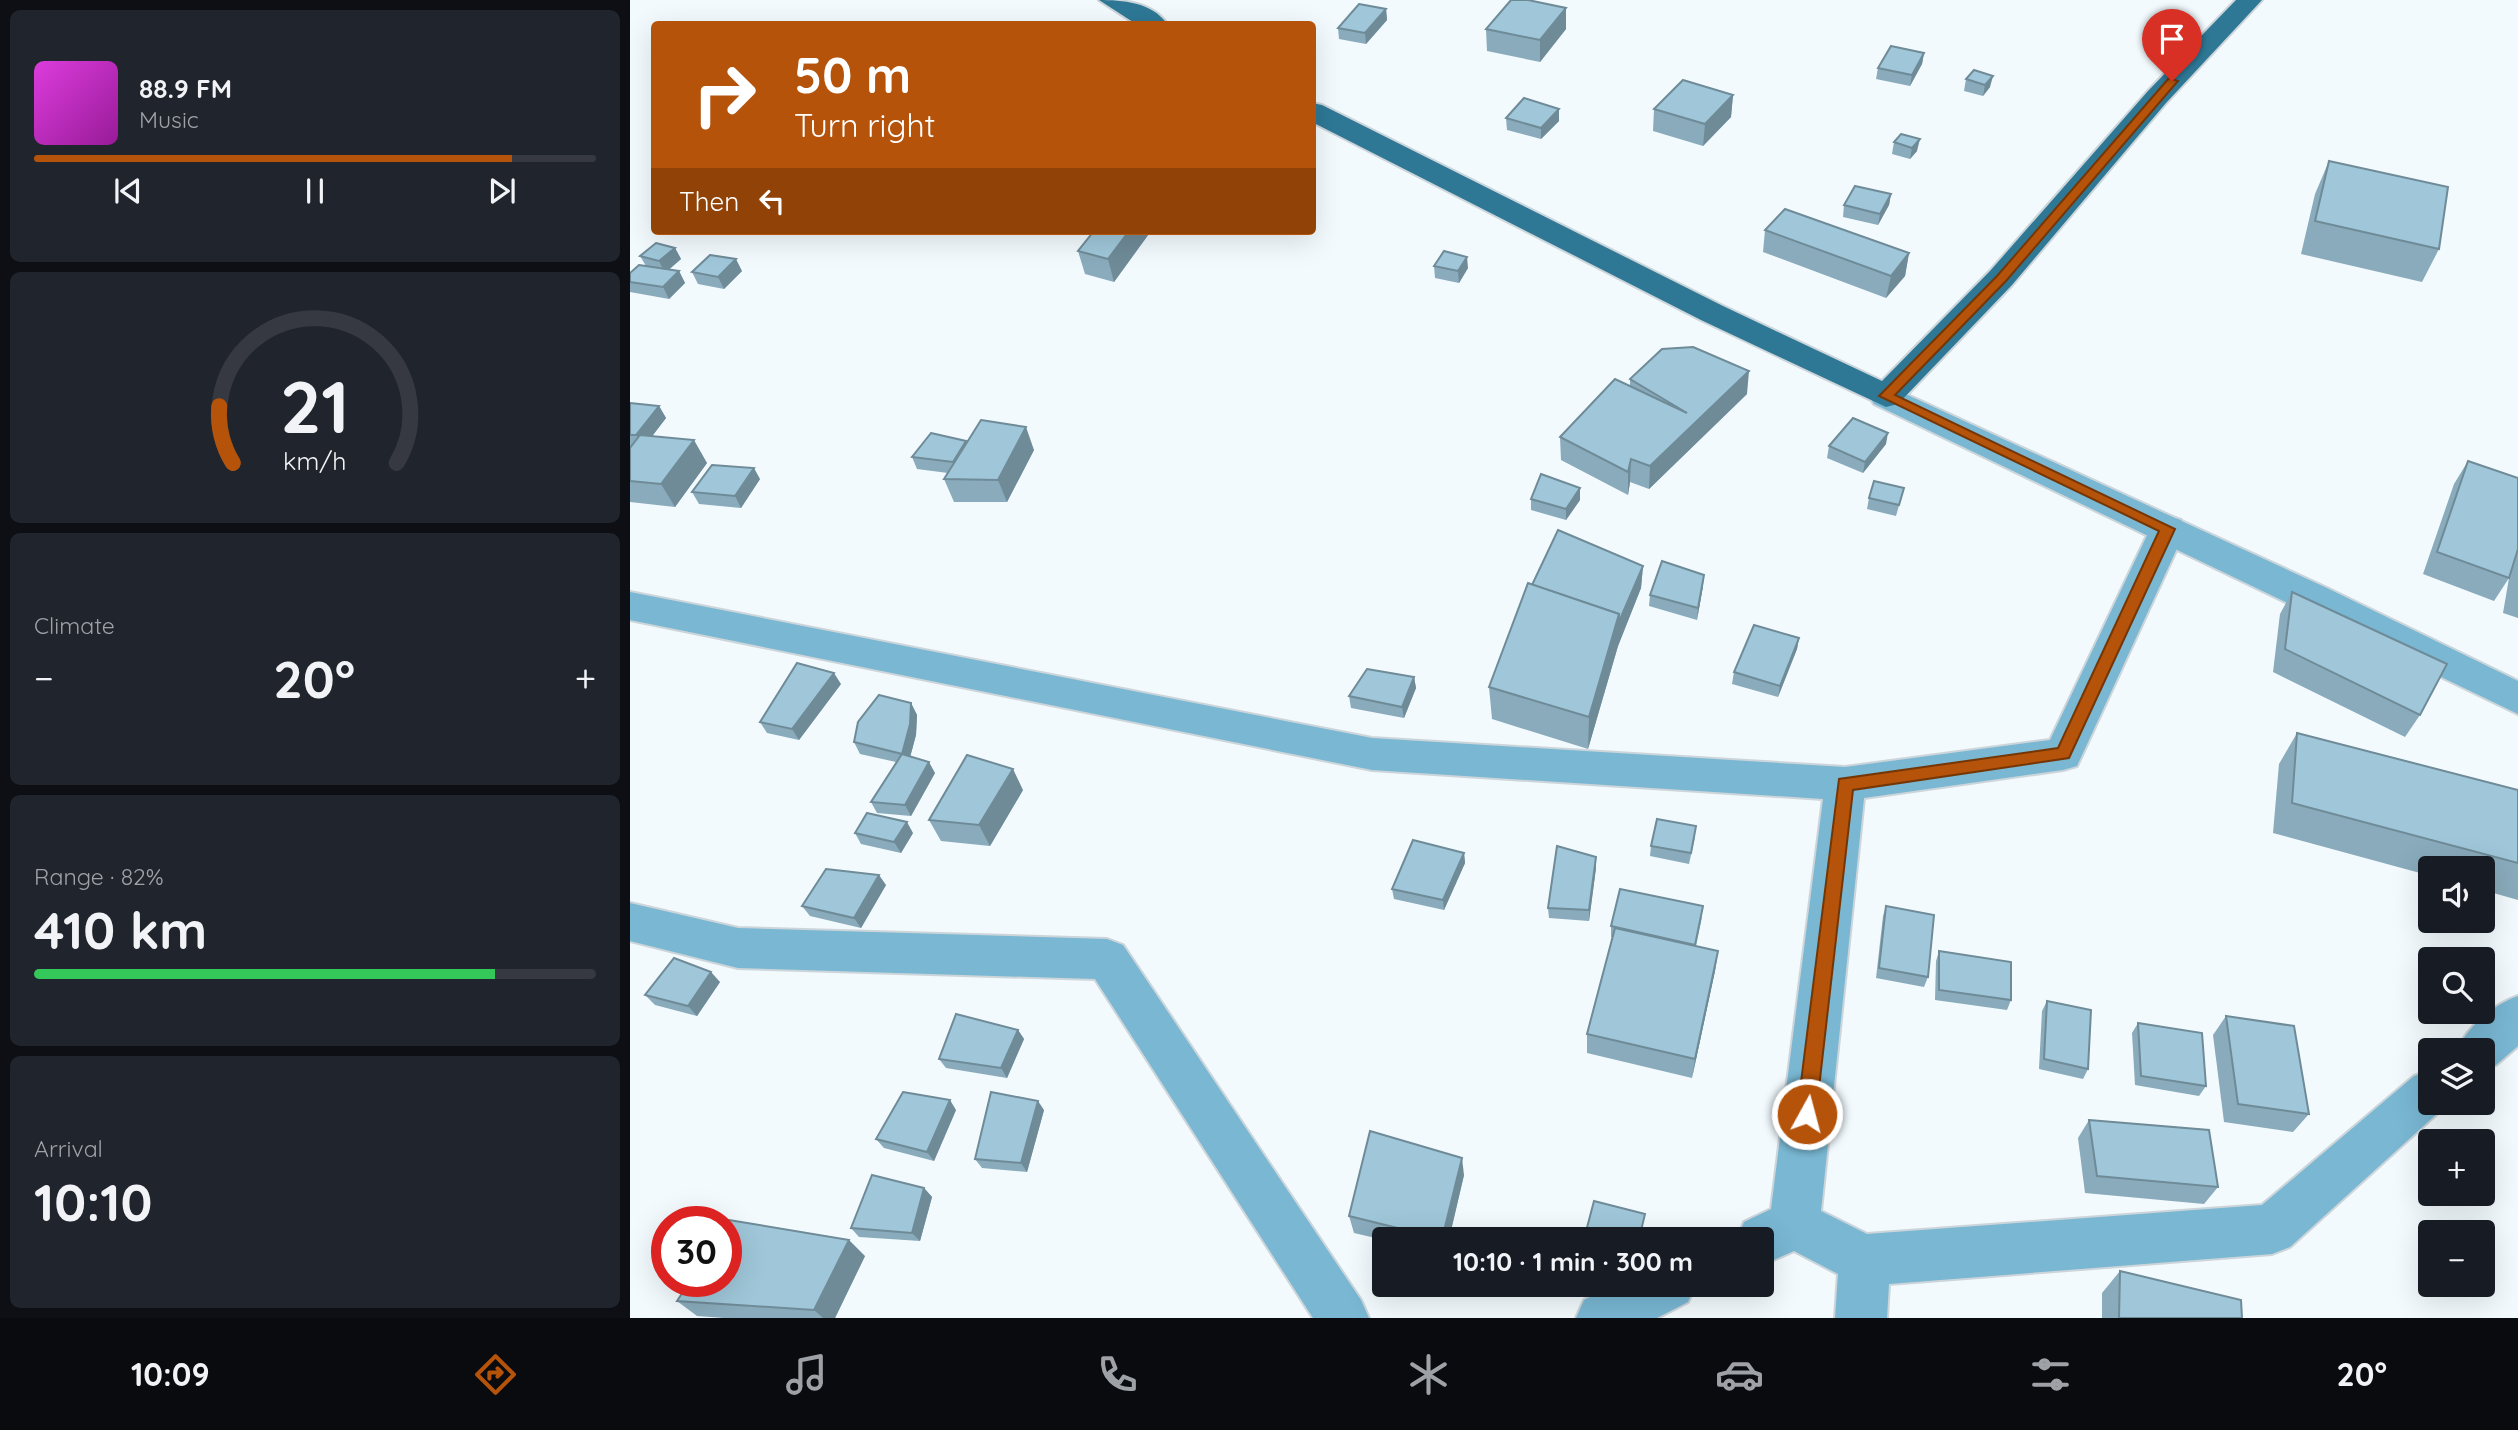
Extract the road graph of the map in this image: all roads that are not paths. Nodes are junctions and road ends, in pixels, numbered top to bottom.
1 (1111, 0) edge
2 (2250, 0) edge
3 (1149, 21) edge
4 (1316, 113) edge
5 (1886, 396) junction
6 (2168, 529) junction
7 (630, 606) edge
8 (2518, 699) edge
9 (1845, 784) junction
10 (630, 922) edge
11 (2518, 1017) edge
12 (2494, 1038) edge
13 (2418, 1103) edge
14 (1778, 1232) edge
15 (1864, 1260) junction
16 (1644, 1297) edge
17 (1343, 1318) edge
18 (1602, 1318) edge
19 (1861, 1318) edge

1 - 3 main road
2 - 5 main road
4 - 5 main road
5 - 6 street
6 - 8 street
6 - 9 street
7 - 9 street
9 - 14 street
10 - 17 street
11 - 12 street
13 - 15 street
14 - 15 street
15 - 19 street
16 - 18 street

